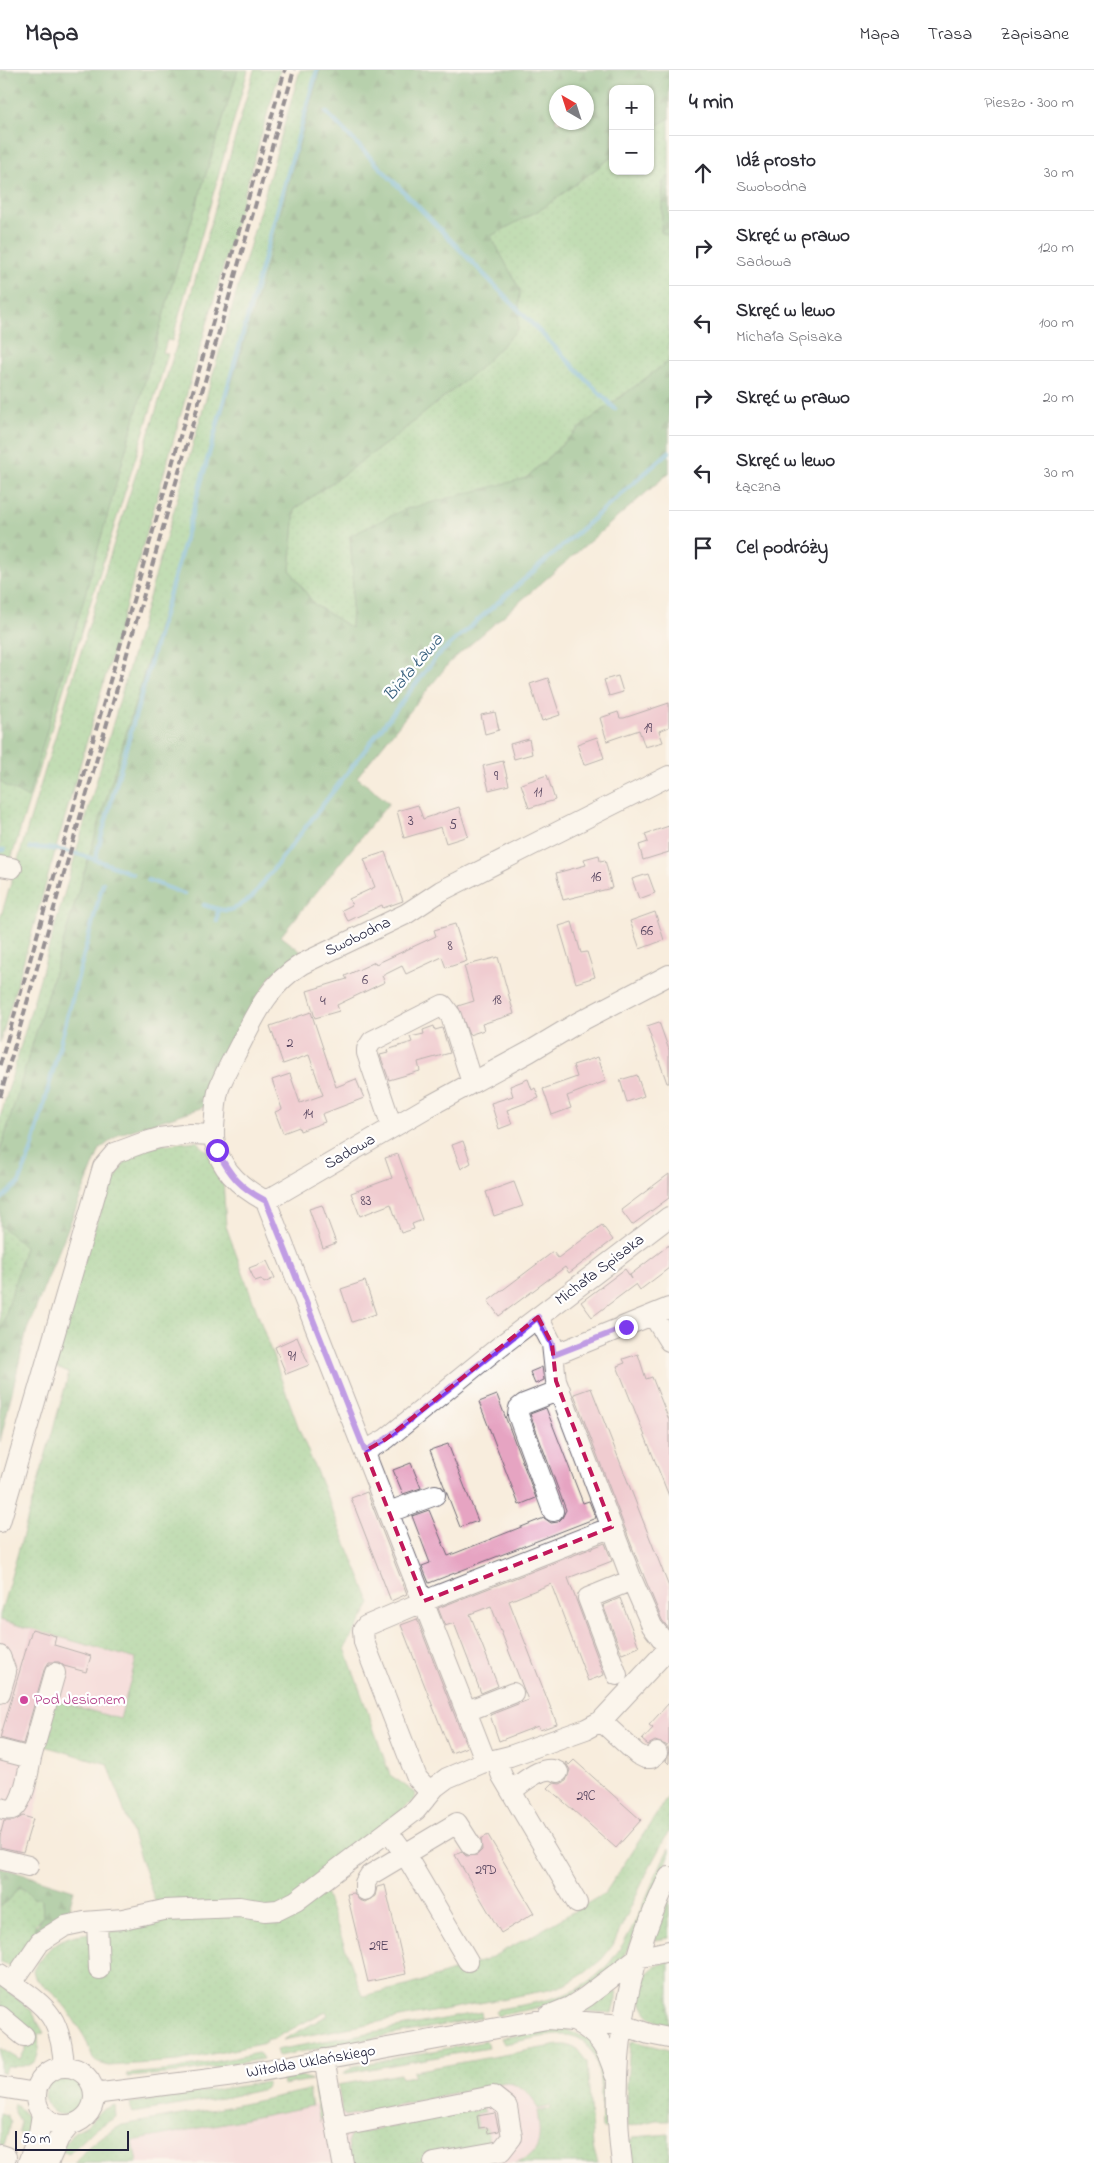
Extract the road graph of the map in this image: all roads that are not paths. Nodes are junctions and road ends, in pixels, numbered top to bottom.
1 (669, 776) edge
2 (669, 975) edge
3 (472, 1084) junction
4 (392, 1127) junction
5 (214, 1135) junction
6 (266, 1201) junction
7 (669, 1217) edge
8 (661, 1312) edge
9 (538, 1317) junction
10 (669, 1341) edge
11 (554, 1355) junction
12 (560, 1390) junction
13 (365, 1451) junction
14 (435, 1495) dead end
15 (554, 1510) dead end
16 (389, 1512) junction
17 (0, 1522) edge
18 (612, 1527) junction
19 (632, 1580) junction
20 (424, 1601) junction
21 (669, 1648) edge
22 (0, 1656) edge
23 (55, 1673) dead end
24 (617, 1674) dead end
25 (513, 1693) dead end
26 (0, 1694) edge
27 (467, 1711) junction
28 (601, 1721) junction
29 (0, 1750) edge
30 (657, 1753) dead end
31 (31, 1758) junction
32 (491, 1761) junction
33 (558, 1772) dead end
34 (511, 1791) junction
35 (430, 1792) junction
36 (0, 1808) edge
37 (388, 1831) junction
38 (471, 1845) dead end
39 (405, 1854) junction
40 (0, 1859) edge
41 (28, 1866) dead end
42 (669, 1877) edge
43 (365, 1890) dead end
44 (577, 1903) dead end
45 (97, 1922) junction
46 (669, 1951) edge
47 (637, 1958) junction
48 (468, 1960) dead end
49 (99, 1969) dead end
50 (6, 1979) edge
51 (0, 2016) edge
52 (572, 2020) junction
53 (526, 2022) junction
54 (623, 2025) junction
55 (24, 2036) dead end
56 (669, 2038) edge
57 (324, 2060) junction
58 (64, 2067) junction
59 (618, 2083) junction
60 (0, 2087) edge
61 (36, 2093) junction
62 (94, 2094) junction
63 (42, 2114) junction
64 (70, 2125) junction
65 (337, 2127) junction
66 (28, 2163) edge
67 (48, 2163) edge
68 (343, 2163) edge
69 (434, 2163) edge
70 (622, 2163) edge

1 - 5 street, Swobodna
2 - 3 street, Sadowa
3 - 4 street, Sadowa
3 - 4 street
4 - 6 street, Sadowa
5 - 6 street, Swobodna
5 - 17 street
6 - 13 street
7 - 9 street, Michała Spisaka
8 - 10 street
8 - 11 street
9 - 11 street
9 - 13 street, Michała Spisaka
11 - 12 street
12 - 15 street
12 - 18 street
13 - 16 street
14 - 16 street
16 - 20 street
18 - 19 street
18 - 20 street
19 - 21 street
19 - 24 street
20 - 27 street
20 - 35 street
21 - 28 street
22 - 26 street
23 - 31 street
25 - 27 street
27 - 32 street
28 - 30 street
28 - 32 street
29 - 31 street
31 - 36 street
32 - 34 street
32 - 35 street
33 - 34 street
34 - 44 street
35 - 37 street
37 - 39 street
37 - 45 street
38 - 39 street
39 - 43 street
39 - 48 street
40 - 41 street
42 - 47 street
45 - 49 street
45 - 50 street
46 - 47 street
47 - 53 street, Witolda Uklańskiego
47 - 54 street
50 - 58 street
51 - 55 street
52 - 53 street, Witolda Uklańskiego
52 - 54 street, Witolda Uklańskiego
52 - 59 street
53 - 57 street, Witolda Uklańskiego
54 - 56 street, Witolda Uklańskiego
54 - 59 street
57 - 62 street, Witolda Uklańskiego
57 - 65 street
58 - 61 street
58 - 62 street
59 - 70 street
60 - 61 street
61 - 63 street
62 - 64 street
63 - 64 street
63 - 66 street
64 - 67 street
65 - 68 street
65 - 69 street

